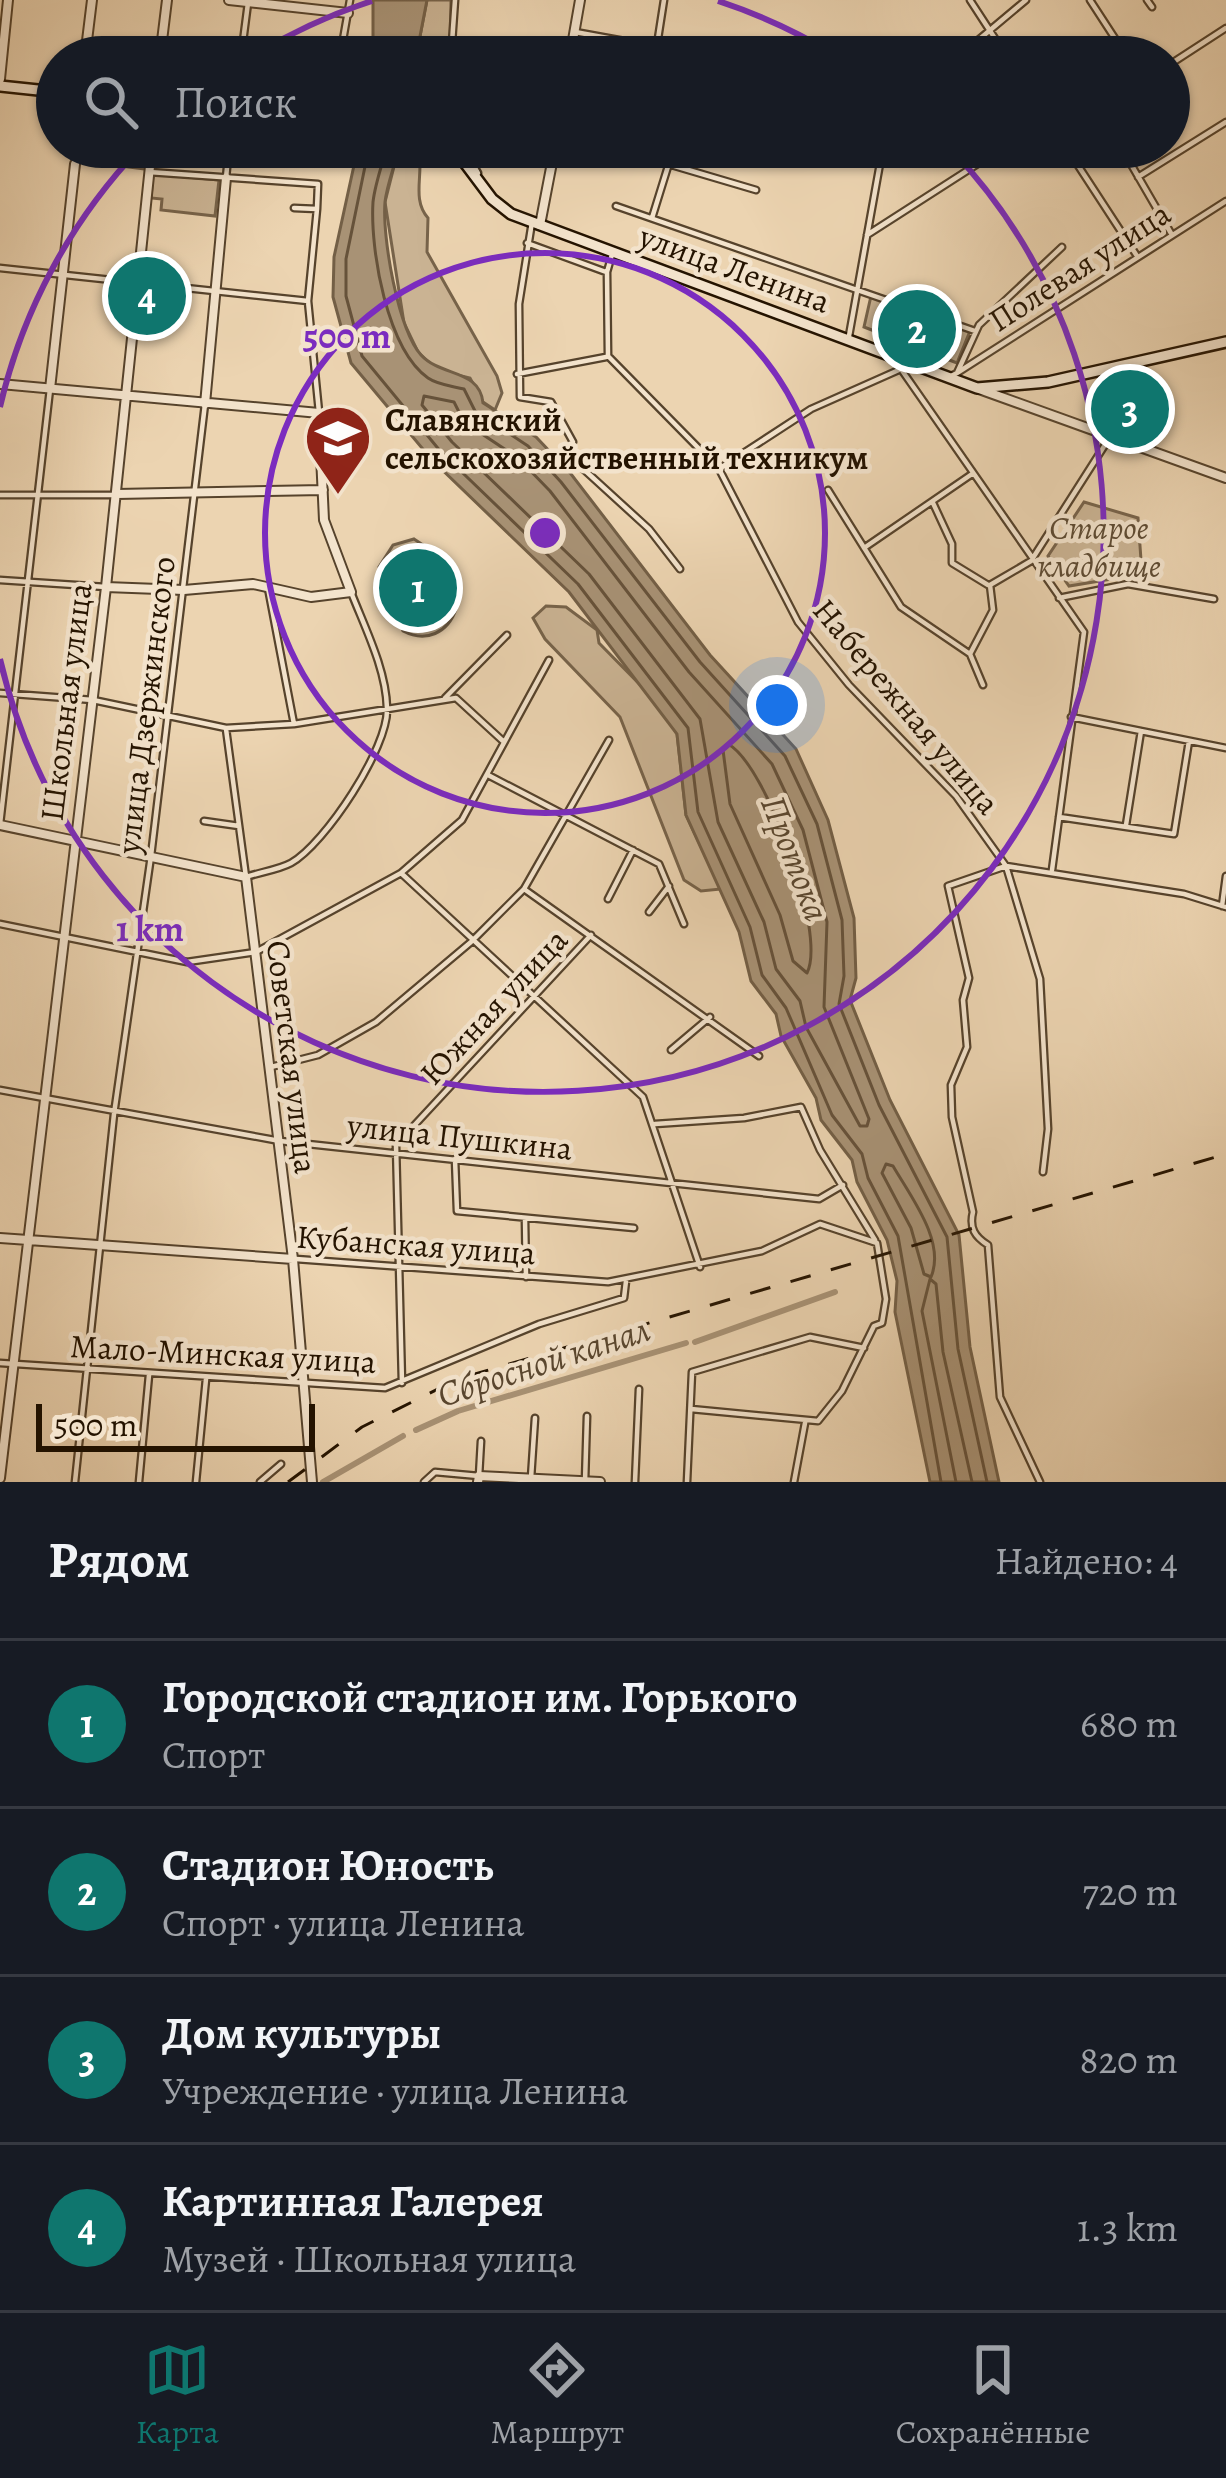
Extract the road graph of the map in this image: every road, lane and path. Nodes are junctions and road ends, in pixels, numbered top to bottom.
1 (8, 0) edge
2 (92, 0) edge
3 (167, 0) edge
4 (230, 0) edge
5 (350, 0) edge
6 (455, 0) edge
7 (580, 0) edge
8 (664, 0) edge
9 (970, 0) edge
10 (1026, 0) edge
11 (1090, 0) edge
12 (1147, 0) edge
13 (248, 1) edge
14 (1152, 8) dead end
15 (348, 13) junction
16 (1226, 28) edge
17 (989, 31) junction
18 (575, 32) junction
19 (88, 36) edge
20 (163, 36) edge
21 (244, 36) edge
22 (344, 36) edge
23 (453, 36) edge
24 (574, 36) edge
25 (598, 36) edge
26 (659, 36) edge
27 (983, 36) edge
28 (992, 36) edge
29 (1113, 36) edge
30 (1190, 51) edge
31 (0, 83) edge
32 (36, 89) edge
33 (1226, 122) edge
34 (1190, 144) edge
35 (75, 168) edge
36 (149, 168) edge
37 (227, 168) edge
38 (468, 168) edge
39 (472, 168) edge
40 (550, 168) edge
41 (667, 168) edge
42 (682, 168) edge
43 (880, 168) edge
44 (971, 168) edge
45 (1080, 168) edge
46 (1133, 168) edge
47 (1152, 168) edge
48 (149, 172) junction
49 (1138, 177) junction
50 (226, 178) junction
51 (478, 182) junction
52 (756, 190) dead end
53 (1226, 201) edge
54 (616, 206) dead end
55 (294, 208) dead end
56 (317, 209) junction
57 (652, 218) junction
58 (536, 223) junction
59 (1172, 235) junction
60 (866, 236) junction
61 (527, 243) junction
62 (1062, 247) dead end
63 (613, 251) junction
64 (1138, 256) junction
65 (0, 268) edge
66 (607, 272) junction
67 (64, 275) junction
68 (137, 282) junction
69 (855, 291) junction
70 (215, 292) junction
71 (308, 301) junction
72 (974, 331) junction
73 (849, 339) junction
74 (1226, 342) edge
75 (608, 356) junction
76 (903, 365) junction
77 (517, 374) junction
78 (953, 375) junction
79 (0, 384) edge
80 (50, 389) junction
81 (995, 391) junction
82 (128, 395) junction
83 (205, 404) junction
84 (319, 413) junction
85 (1110, 436) junction
86 (719, 469) junction
87 (972, 474) junction
88 (1226, 478) edge
89 (323, 490) junction
90 (828, 490) dead end
91 (116, 494) junction
92 (193, 494) junction
93 (0, 495) edge
94 (39, 499) junction
95 (933, 503) junction
96 (863, 548) junction
97 (1031, 561) junction
98 (680, 569) dead end
99 (0, 580) edge
100 (28, 580) junction
101 (989, 584) junction
102 (106, 586) junction
103 (268, 586) junction
104 (184, 590) junction
105 (351, 592) junction
106 (1060, 598) junction
107 (1214, 599) dead end
108 (507, 635) dead end
109 (970, 654) junction
110 (549, 660) dead end
111 (983, 686) dead end
112 (0, 693) edge
113 (16, 694) junction
114 (445, 698) junction
115 (93, 700) junction
116 (388, 710) junction
117 (169, 716) junction
118 (1071, 717) junction
119 (294, 724) junction
120 (226, 728) junction
121 (1141, 731) junction
122 (609, 740) dead end
123 (1189, 741) junction
124 (504, 742) junction
125 (1226, 748) edge
126 (488, 775) junction
127 (566, 818) junction
128 (1059, 818) junction
129 (204, 820) dead end
130 (0, 825) edge
131 (239, 826) junction
132 (1126, 826) junction
133 (76, 841) junction
134 (633, 850) junction
135 (152, 856) junction
136 (1006, 866) junction
137 (1052, 872) junction
138 (401, 873) junction
139 (1226, 876) edge
140 (246, 877) junction
141 (669, 886) junction
142 (524, 890) junction
143 (608, 899) dead end
144 (1224, 906) edge
145 (649, 912) dead end
146 (0, 924) edge
147 (684, 924) dead end
148 (591, 935) junction
149 (62, 938) junction
150 (470, 943) junction
151 (136, 952) junction
152 (256, 952) junction
153 (535, 1000) junction
154 (710, 1017) junction
155 (671, 1050) dead end
156 (760, 1056) dead end
157 (271, 1066) junction
158 (0, 1090) edge
159 (44, 1100) junction
160 (114, 1114) junction
161 (655, 1124) junction
162 (280, 1141) junction
163 (394, 1153) junction
164 (455, 1159) junction
165 (1043, 1172) dead end
166 (675, 1184) junction
167 (843, 1185) junction
168 (526, 1219) junction
169 (634, 1228) dead end
170 (0, 1238) edge
171 (27, 1240) junction
172 (877, 1243) junction
173 (101, 1247) junction
174 (293, 1259) junction
175 (700, 1267) junction
176 (399, 1268) junction
177 (526, 1277) junction
178 (626, 1281) junction
179 (864, 1348) junction
180 (0, 1364) edge
181 (13, 1365) junction
182 (86, 1370) junction
183 (149, 1375) junction
184 (206, 1379) junction
185 (402, 1384) junction
186 (304, 1385) junction
187 (639, 1390) dead end
188 (691, 1409) junction
189 (587, 1416) dead end
190 (536, 1418) dead end
191 (805, 1422) junction
192 (481, 1441) dead end
193 (281, 1464) dead end
194 (0, 1478) edge
195 (424, 1479) edge
196 (478, 1479) edge
197 (531, 1480) edge
198 (75, 1482) edge
199 (139, 1482) edge
200 (196, 1482) edge
201 (260, 1482) edge
202 (311, 1482) edge
203 (585, 1482) edge
204 (600, 1482) edge
205 (635, 1482) edge
206 (687, 1482) edge
207 (794, 1482) edge
208 (1040, 1482) edge

1 - 31 street
2 - 19 street
3 - 20 street
4 - 13 street
5 - 15 street
6 - 23 street
7 - 18 street
8 - 26 street
9 - 17 street
10 - 17 street
11 - 29 street
12 - 14 street
13 - 15 street
13 - 21 street
15 - 22 street
16 - 30 street
17 - 27 street
17 - 28 street
18 - 24 street
18 - 25 street
31 - 32 main road
33 - 34 street
35 - 67 street
36 - 48 street, Школьная улица
37 - 50 street, улица Дзержинского
38 - 51 main road, улица Ленина
39 - 51 street
40 - 58 street
41 - 57 street
42 - 52 street
43 - 60 street
44 - 60 street
45 - 64 street
46 - 49 street
47 - 49 street
48 - 50 street
48 - 68 street, Школьная улица
49 - 59 street
50 - 56 street
50 - 70 street, улица Дзержинского
51 - 58 main road, улица Ленина
53 - 59 street, Полевая улица
54 - 57 street, улица Ленина
55 - 56 street
56 - 71 street
57 - 69 street, улица Ленина
58 - 61 street
58 - 63 main road, улица Ленина
59 - 64 street, Полевая улица
60 - 69 street
61 - 66 street
61 - 77 street
62 - 72 street
63 - 66 street
63 - 73 main road, улица Ленина
64 - 78 street, Полевая улица
65 - 67 street
66 - 75 street
67 - 68 street
67 - 80 street
68 - 70 street
68 - 82 street, Школьная улица
69 - 72 street, улица Ленина
69 - 73 street
70 - 71 street
70 - 83 street, улица Дзержинского
71 - 84 street
72 - 78 street
73 - 76 main road, улица Ленина
74 - 81 main road
75 - 77 street
75 - 86 street, Набережная улица
76 - 78 main road, улица Ленина
76 - 86 street
76 - 87 street
77 - 98 street
78 - 81 main road, улица Ленина
79 - 80 street
80 - 82 street
80 - 94 street
81 - 85 street
82 - 83 street
82 - 91 street, Школьная улица
83 - 84 street
83 - 92 street, улица Дзержинского
84 - 89 street
85 - 88 street
85 - 97 street
86 - 136 street, Набережная улица
87 - 95 street
87 - 97 street
89 - 92 street
89 - 105 street
90 - 96 street
91 - 92 street
91 - 94 street
91 - 102 street, Школьная улица
92 - 104 street, улица Дзержинского
93 - 94 street
94 - 100 street
95 - 96 street
95 - 101 street
96 - 109 street
97 - 101 street
97 - 106 street
99 - 100 street
100 - 102 street
100 - 113 street
101 - 109 street
102 - 104 street
102 - 115 street, Школьная улица
103 - 104 street
103 - 105 street
103 - 119 street
104 - 117 street, улица Дзержинского
105 - 116 street
106 - 107 street
106 - 118 street
108 - 114 street
109 - 111 street
110 - 124 street
112 - 113 street
113 - 115 street
113 - 130 street
114 - 116 street
114 - 124 street
115 - 117 street
115 - 133 street, Школьная улица
116 - 119 street
116 - 140 street
117 - 120 street
117 - 135 street, улица Дзержинского
118 - 121 street
118 - 128 street
119 - 120 street
120 - 131 street, Советская улица
121 - 123 street
121 - 132 street
122 - 127 street
123 - 125 street
123 - 132 street
124 - 126 street
126 - 127 street
126 - 138 street
127 - 134 street
127 - 142 street
128 - 132 street
128 - 137 street
129 - 131 street
130 - 133 street
131 - 140 street, Советская улица
133 - 135 street
133 - 149 street, Школьная улица
134 - 141 street
134 - 143 street
135 - 140 street
135 - 151 street, улица Дзержинского
136 - 137 street
136 - 165 street, Набережная улица
136 - 208 street
137 - 144 street
138 - 150 street
138 - 152 street
139 - 144 street
140 - 152 street, Советская улица
141 - 145 street
141 - 147 street
142 - 148 street
142 - 150 street
146 - 149 street
148 - 153 street, Южная улица
148 - 154 street
149 - 151 street
149 - 159 street, Школьная улица
150 - 153 street
150 - 157 street
151 - 152 street
151 - 160 street, улица Дзержинского
152 - 157 street, Советская улица
153 - 161 street
153 - 163 street, Южная улица
154 - 155 street
154 - 156 street
157 - 162 street, Советская улица
158 - 159 street, улица Пушкина
159 - 160 street, улица Пушкина
159 - 171 street, Школьная улица
160 - 162 street, улица Пушкина
160 - 173 street, улица Дзержинского
161 - 166 street
161 - 167 street
162 - 163 street, улица Пушкина
162 - 174 street, Советская улица
163 - 164 street, улица Пушкина
163 - 176 street
164 - 166 street, улица Пушкина
164 - 168 street
166 - 167 street, улица Пушкина
166 - 175 street
167 - 172 street
168 - 169 street
168 - 177 street
170 - 171 street, Кубанская улица
171 - 173 street, Кубанская улица
171 - 181 street, Школьная улица
172 - 175 street, Кубанская улица
172 - 179 street
173 - 174 street, Кубанская улица
173 - 182 street, улица Дзержинского
174 - 176 street, Кубанская улица
174 - 186 street, Советская улица
175 - 178 street, Кубанская улица
176 - 177 street, Кубанская улица
176 - 185 street
177 - 178 street, Кубанская улица
178 - 185 street, Мало-Минская улица
179 - 188 street
179 - 191 street
180 - 181 street, Мало-Минская улица
181 - 182 street, Мало-Минская улица
181 - 194 street, Школьная улица
182 - 183 street, Мало-Минская улица
182 - 198 street, улица Дзержинского
183 - 184 street, Мало-Минская улица
183 - 199 street
184 - 186 street, Мало-Минская улица
184 - 200 street
185 - 186 street, Мало-Минская улица
186 - 202 street, Советская улица
187 - 205 street
188 - 191 street
188 - 206 street
189 - 203 street
190 - 197 street
191 - 207 street
192 - 196 street
193 - 201 street
195 - 196 street
196 - 197 street
197 - 203 street
203 - 204 street

